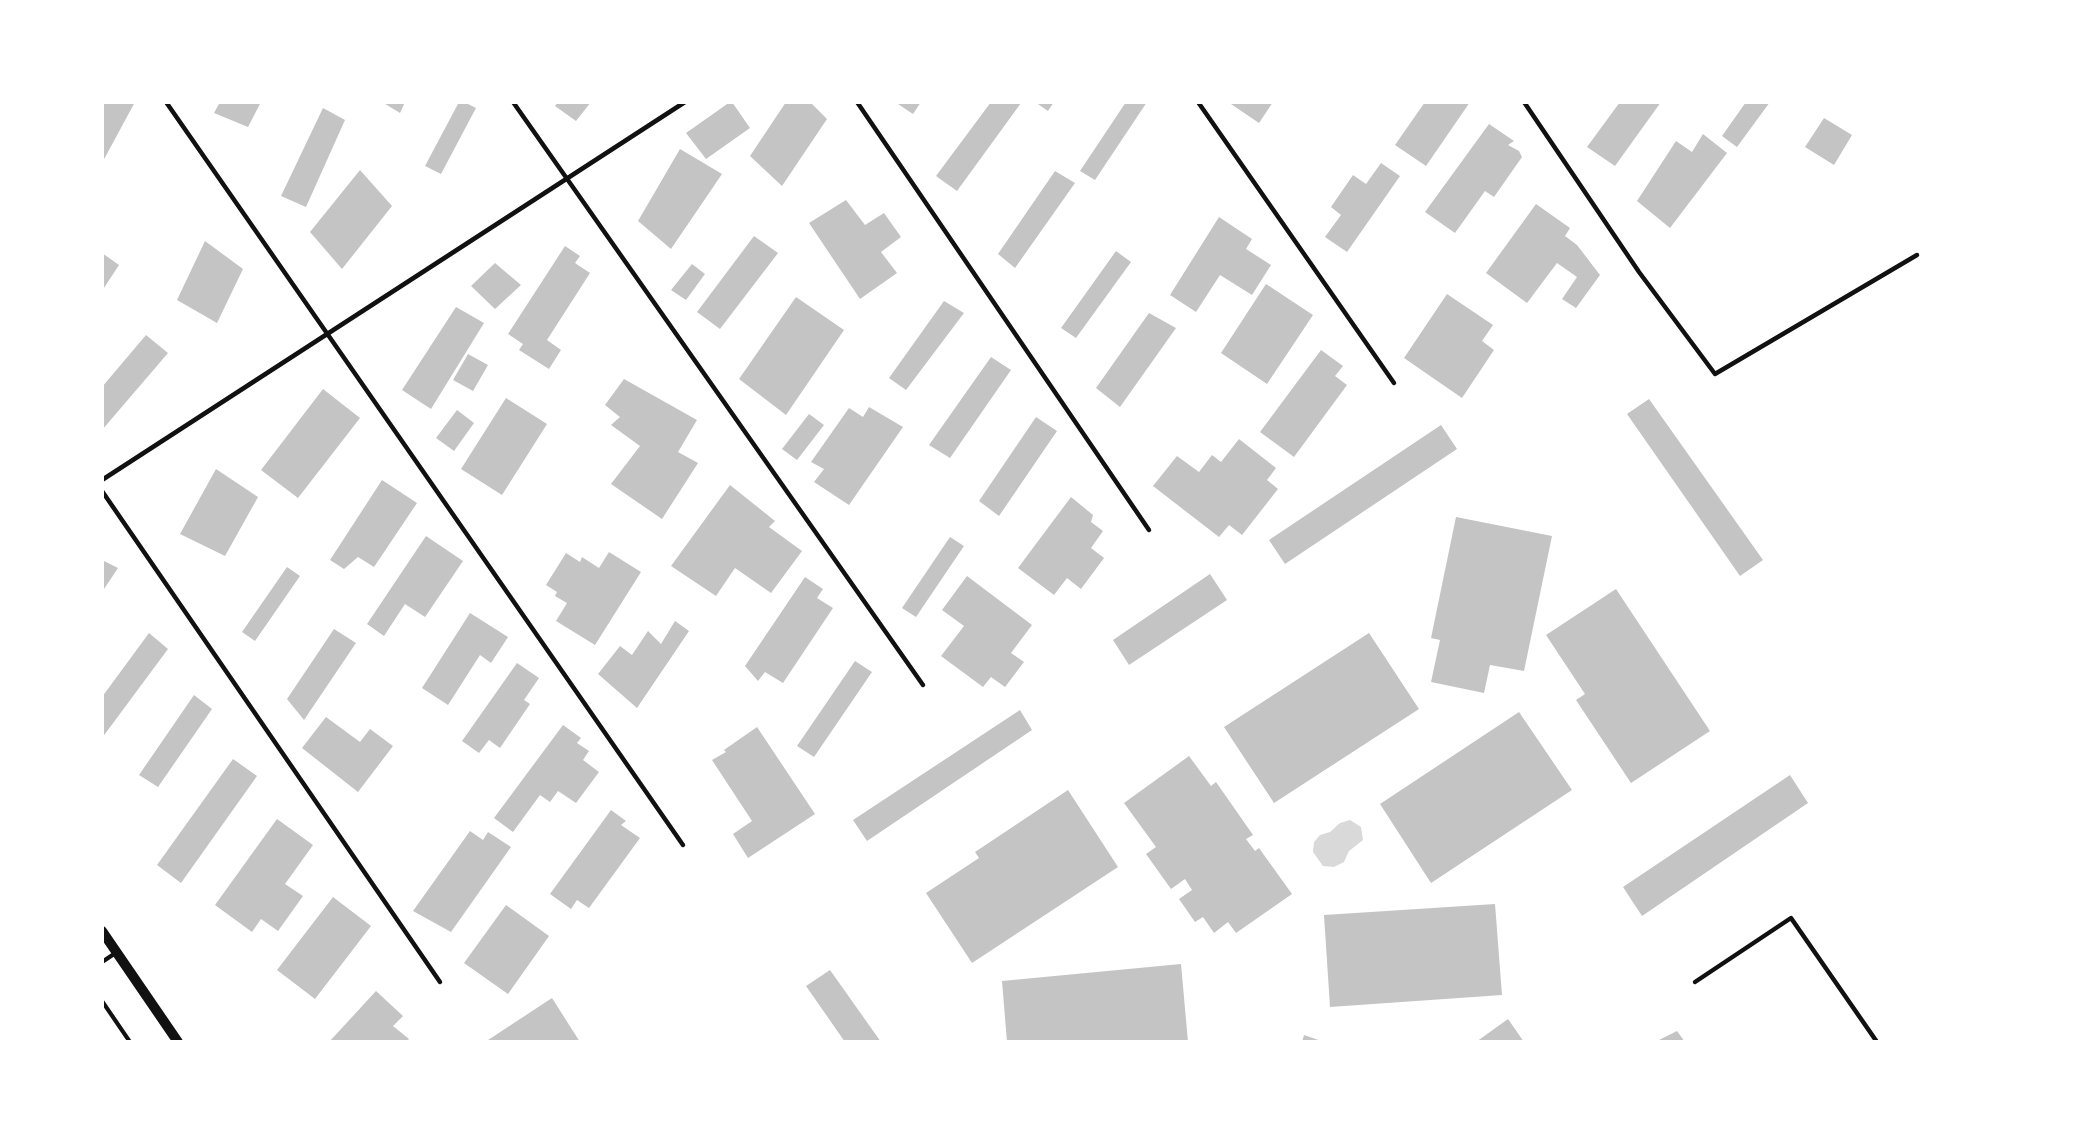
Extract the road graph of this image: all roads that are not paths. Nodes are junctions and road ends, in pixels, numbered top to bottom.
1 (166, 102) edge
2 (513, 102) edge
3 (685, 102) edge
4 (857, 102) edge
5 (1198, 102) edge
6 (1524, 102) edge
7 (566, 179) junction
8 (1917, 255) dead end
9 (326, 335) junction
10 (1394, 383) dead end
11 (102, 480) edge
12 (102, 491) edge
13 (1149, 530) dead end
14 (924, 685) dead end
15 (682, 845) dead end
16 (102, 931) edge
17 (117, 952) junction
18 (102, 962) edge
19 (440, 982) dead end
20 (1695, 982) dead end
21 (178, 1042) edge
22 (1876, 1042) edge

1 - 9 lane
2 - 7 lane
3 - 7 lane
4 - 13 lane
5 - 10 lane
6 - 8 lane
7 - 9 lane
7 - 14 lane
9 - 11 lane
9 - 15 lane
12 - 19 lane
16 - 17 street
17 - 18 lane
17 - 21 street
20 - 22 lane

